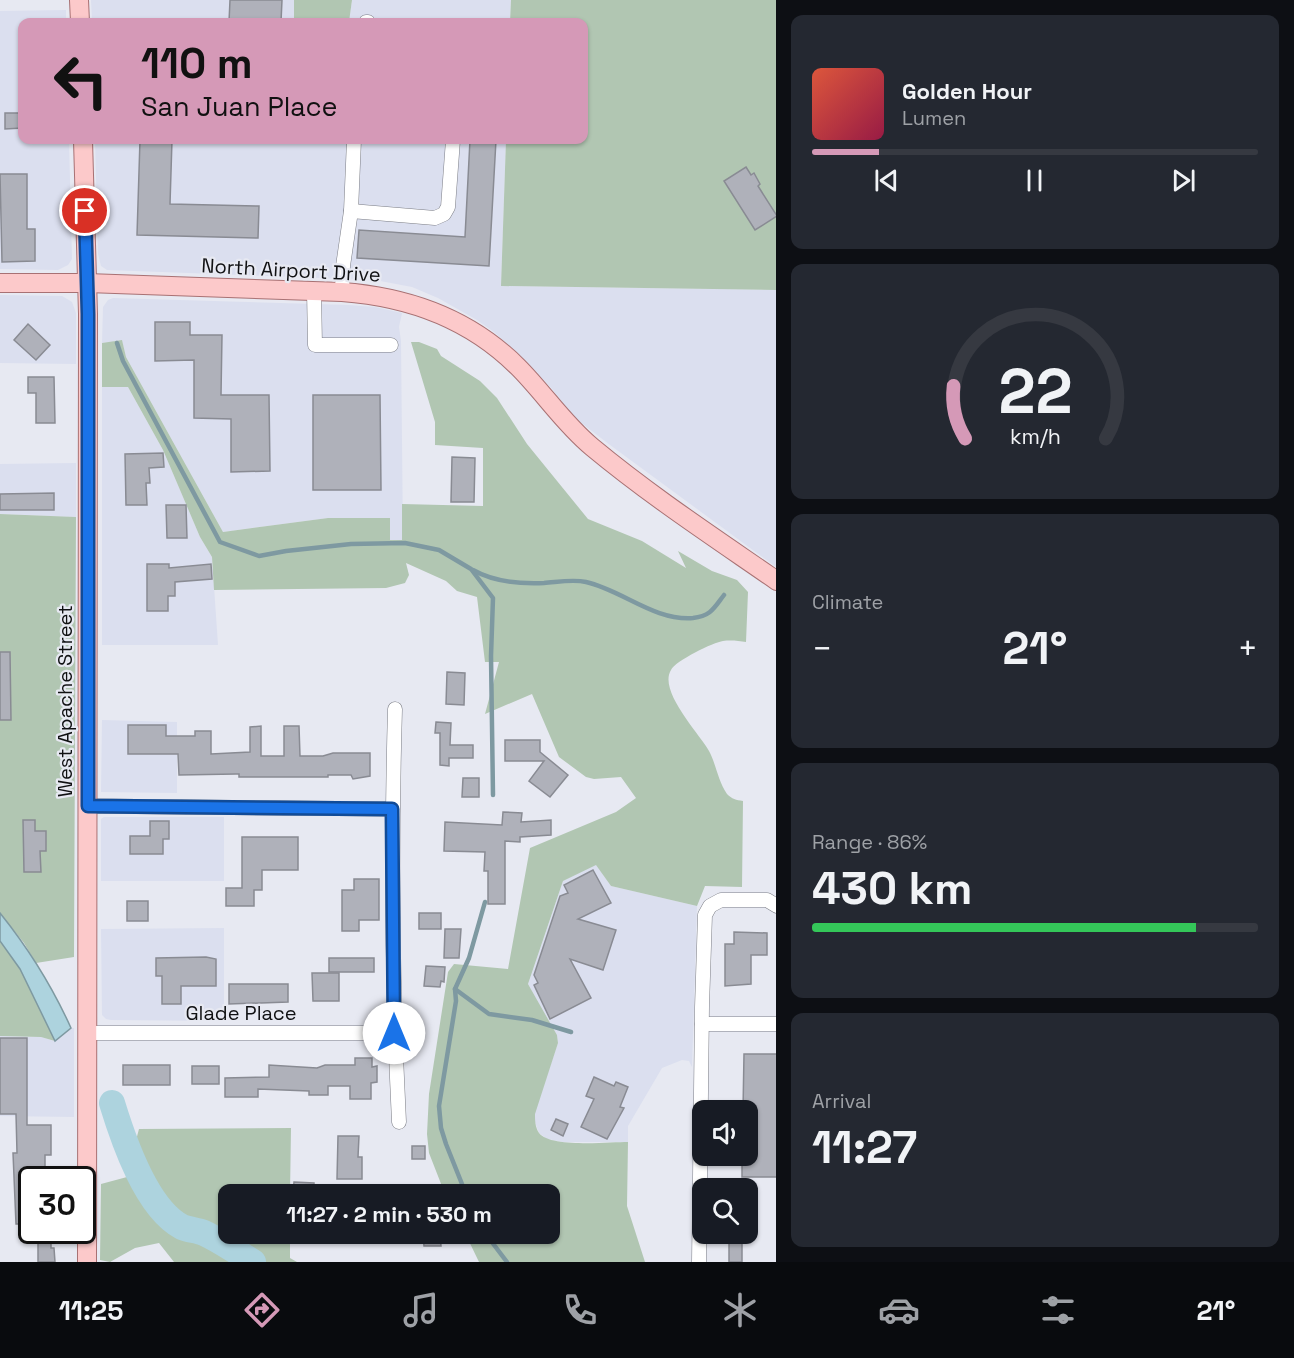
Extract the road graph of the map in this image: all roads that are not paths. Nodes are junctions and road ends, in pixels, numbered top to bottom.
1 (79, 0) edge
2 (80, 18) edge
3 (83, 144) edge
4 (354, 144) edge
5 (453, 144) edge
6 (351, 211) junction
7 (0, 283) edge
8 (87, 283) junction
9 (314, 291) junction
10 (342, 292) junction
11 (392, 345) dead end
12 (776, 580) edge
13 (395, 709) dead end
14 (88, 806) junction
15 (392, 809) junction
16 (776, 905) edge
17 (702, 1024) junction
18 (776, 1024) edge
19 (88, 1033) junction
20 (394, 1033) junction
21 (399, 1122) dead end
22 (87, 1262) edge
23 (699, 1262) edge

1 - 2 main road
3 - 8 main road, West Apache Street
4 - 6 street
5 - 6 street
6 - 10 street
7 - 8 main road, North Airport Drive
8 - 9 main road, North Airport Drive
8 - 14 main road, West Apache Street
9 - 10 main road, North Airport Drive
9 - 11 street
10 - 12 main road, North Airport Drive
13 - 15 street
14 - 15 street
14 - 19 main road, West Apache Street
15 - 20 street
16 - 17 street
17 - 18 street
17 - 23 street
19 - 20 street, Glade Place
19 - 22 main road, West Apache Street
20 - 21 street

